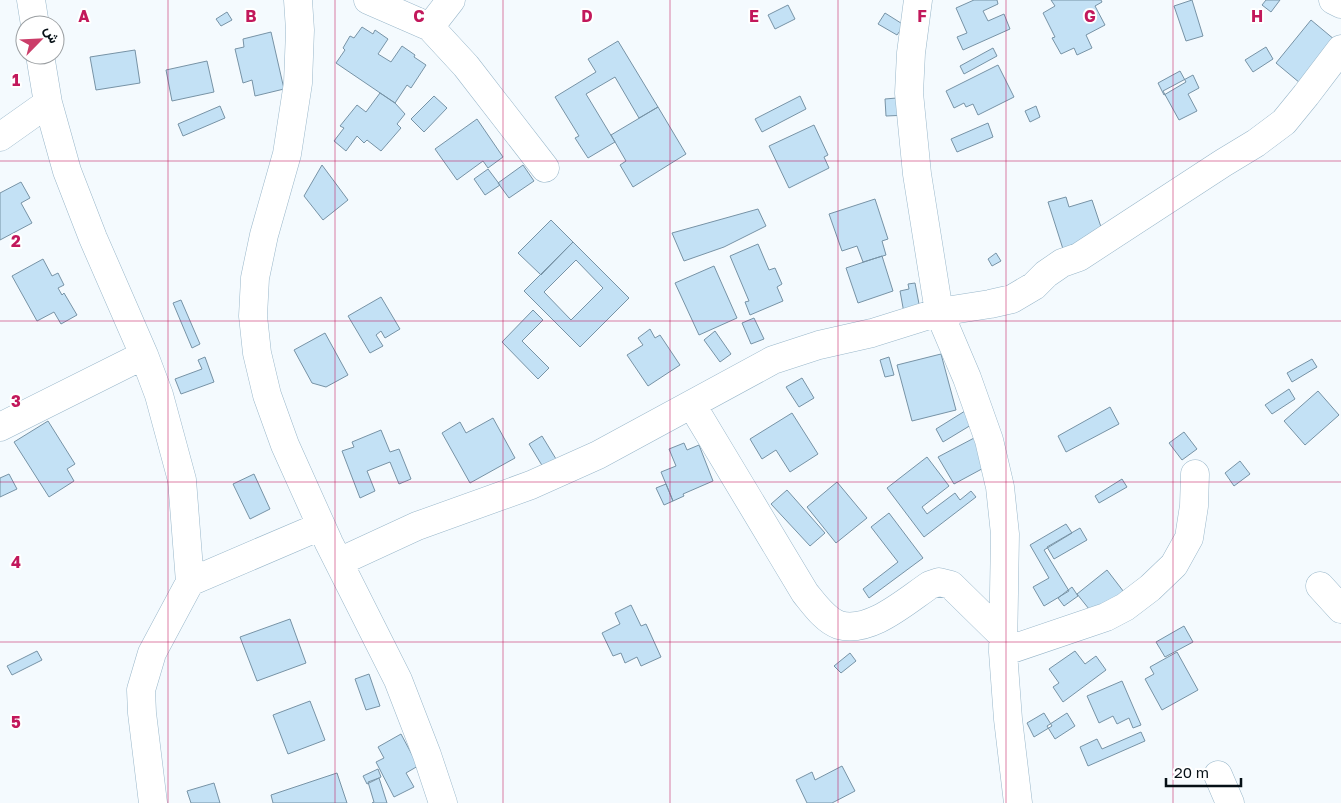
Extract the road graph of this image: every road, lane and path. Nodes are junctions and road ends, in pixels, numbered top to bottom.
1 (31, 0) edge
2 (298, 0) edge
3 (368, 0) edge
4 (451, 0) edge
5 (918, 0) edge
6 (1333, 0) edge
7 (1341, 4) edge
8 (33, 15) edge
9 (430, 27) junction
10 (1341, 49) edge
11 (42, 65) edge
12 (48, 103) junction
13 (0, 137) edge
14 (545, 168) dead end
15 (938, 312) junction
16 (144, 355) junction
17 (692, 405) junction
18 (0, 427) edge
19 (1195, 474) dead end
20 (321, 526) junction
21 (339, 562) junction
22 (190, 582) junction
23 (1320, 586) dead end
24 (1341, 608) edge
25 (1003, 644) junction
26 (1218, 775) dead end
27 (153, 803) edge
28 (443, 803) edge
29 (1018, 803) edge
30 (1230, 803) edge

1 - 8 street
2 - 20 street
3 - 9 street
4 - 9 street
5 - 15 street
6 - 7 street
9 - 14 street
10 - 15 street
11 - 12 street
12 - 13 street
12 - 16 street
15 - 17 street
15 - 25 street
16 - 18 street
16 - 22 street
17 - 21 street
17 - 25 street
19 - 25 street
20 - 21 street
20 - 22 street
21 - 28 street
22 - 27 street
23 - 24 street
25 - 29 street
26 - 30 street

